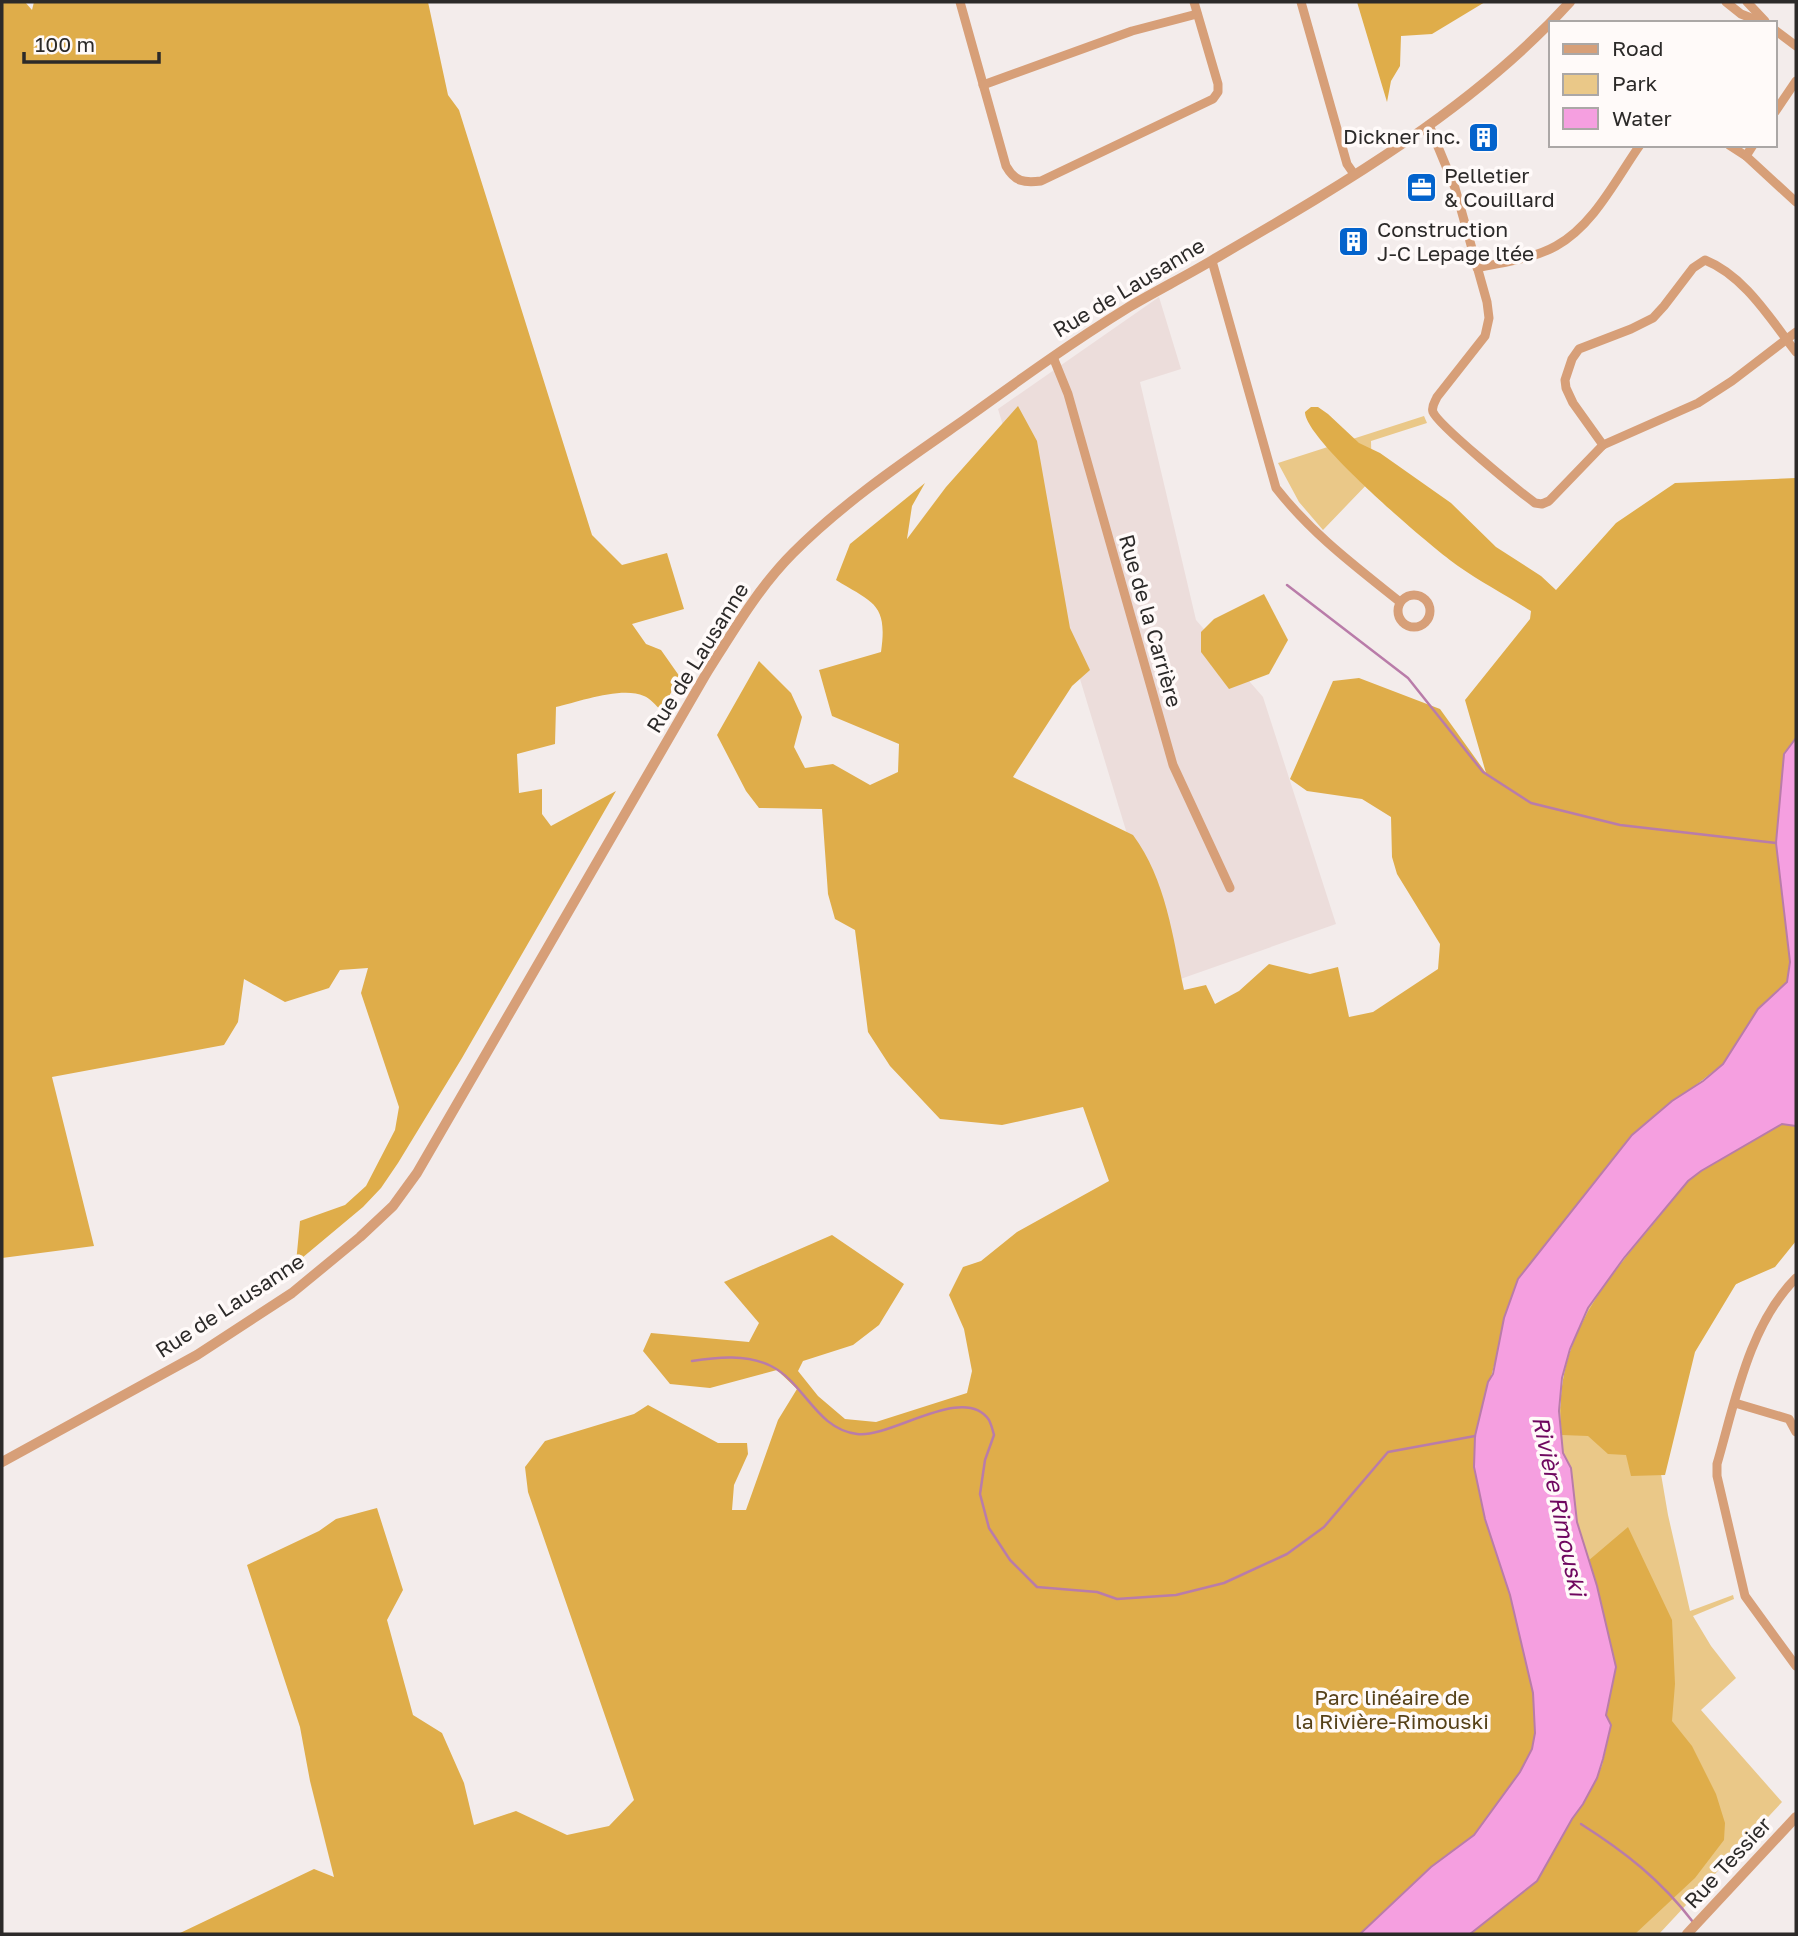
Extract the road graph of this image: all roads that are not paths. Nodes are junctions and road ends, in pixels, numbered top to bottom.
1 (960, 2) edge
2 (1194, 2) edge
3 (1301, 2) edge
4 (1570, 2) edge
5 (1726, 2) edge
6 (1747, 2) edge
7 (1198, 13) junction
8 (1551, 21) edge
9 (1760, 21) edge
10 (1763, 21) edge
11 (1549, 23) edge
12 (1777, 32) edge
13 (1796, 46) edge
14 (1796, 81) edge
15 (983, 85) junction
16 (1777, 109) edge
17 (1429, 125) junction
18 (1639, 147) edge
19 (1732, 147) edge
20 (1752, 147) edge
21 (1746, 156) junction
22 (1354, 174) junction
23 (1796, 202) edge
24 (1212, 261) junction
25 (1477, 268) junction
26 (1796, 332) edge
27 (1786, 339) junction
28 (1796, 352) edge
29 (1053, 357) junction
30 (1603, 445) junction
31 (1400, 602) dead end
32 (1230, 888) dead end
33 (1796, 1278) edge
34 (1735, 1403) junction
35 (1796, 1432) edge
36 (2, 1461) edge
37 (1796, 1666) edge
38 (1796, 1817) edge
39 (1687, 1934) edge

1 - 15 street
2 - 7 street
3 - 22 street
4 - 8 street, Rue de Lausanne
5 - 9 street
6 - 10 street
7 - 15 street
7 - 15 street
11 - 17 street, Rue de Lausanne
12 - 13 street
14 - 16 street
17 - 22 street, Rue de Lausanne
17 - 25 street
18 - 25 street
19 - 21 street
20 - 21 street
21 - 23 street
22 - 24 street, Rue de Lausanne
24 - 29 street, Rue de Lausanne
24 - 31 street
25 - 30 street
26 - 27 street
27 - 28 street
27 - 30 street
27 - 30 street
29 - 32 street, Rue de la Carrière
29 - 36 street, Rue de Lausanne
33 - 34 street
34 - 35 street
34 - 37 street
38 - 39 street, Rue Tessier

